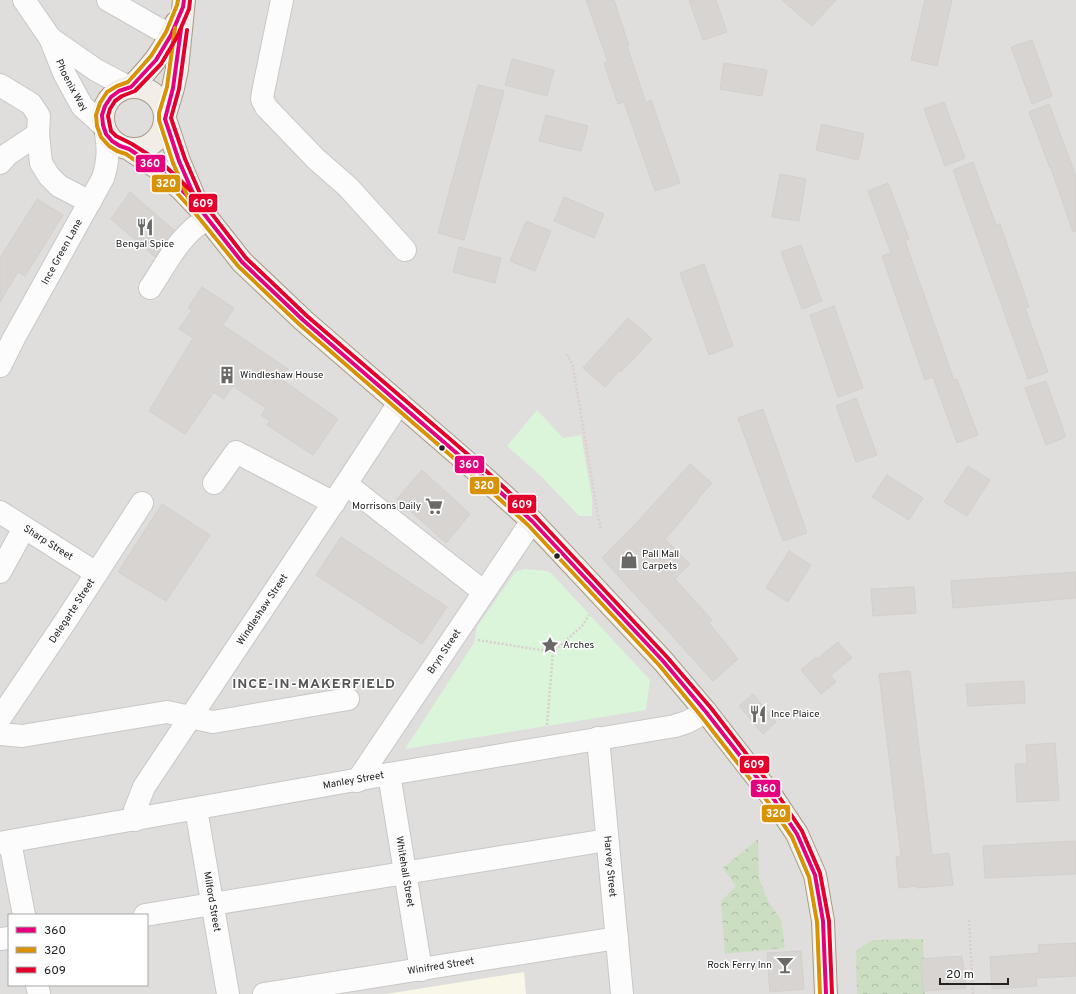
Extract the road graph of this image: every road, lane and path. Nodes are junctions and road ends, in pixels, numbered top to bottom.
1 (24, 0) edge
2 (108, 0) edge
3 (282, 0) edge
4 (183, 4) edge
5 (175, 37) junction
6 (50, 38) junction
7 (0, 85) edge
8 (130, 87) junction
9 (165, 117) junction
10 (105, 129) junction
11 (38, 134) junction
12 (129, 149) junction
13 (0, 163) edge
14 (90, 202) junction
15 (203, 214) junction
16 (405, 250) dead end
17 (150, 288) dead end
18 (567, 354) dead end
19 (0, 366) edge
20 (399, 403) junction
21 (214, 483) dead end
22 (346, 484) junction
23 (142, 503) dead end
24 (334, 503) junction
25 (0, 512) edge
26 (532, 522) junction
27 (24, 528) junction
28 (602, 530) dead end
29 (0, 572) edge
30 (96, 573) junction
31 (484, 592) junction
32 (591, 612) dead end
33 (455, 636) junction
34 (553, 652) junction
35 (348, 699) dead end
36 (706, 712) junction
37 (191, 717) junction
38 (0, 718) edge
39 (0, 734) edge
40 (598, 738) junction
41 (545, 747) junction
42 (389, 774) junction
43 (356, 781) junction
44 (196, 809) junction
45 (135, 820) junction
46 (608, 840) junction
47 (5, 843) edge
48 (405, 872) junction
49 (212, 904) junction
50 (24, 914) edge
51 (148, 915) edge
52 (969, 920) dead end
53 (617, 938) junction
54 (421, 970) junction
55 (228, 994) edge
56 (264, 994) edge
57 (622, 994) edge
58 (826, 994) edge
59 (973, 994) edge

1 - 6 street, Phoenix Way
2 - 5 street
3 - 16 street
4 - 5 main road
5 - 8 main road
5 - 9 main road
6 - 8 street, Phoenix Way
6 - 10 street, Phoenix Way
7 - 11 street
8 - 9 main road
8 - 10 main road
9 - 12 main road
9 - 15 main road
10 - 12 main road
10 - 14 street, Ince Green Lane
11 - 13 street
11 - 14 street
12 - 15 main road
14 - 19 street, Ince Green Lane
15 - 17 street
15 - 20 main road
18 - 28 path
20 - 22 street, Windleshaw Street
20 - 26 main road
21 - 24 street
22 - 24 street, Windleshaw Street
22 - 31 street
23 - 30 street, Delegarte Street
24 - 37 street, Windleshaw Street
25 - 27 street, Sharp Street
26 - 31 street, Bryn Street
26 - 36 main road
27 - 29 street
27 - 30 street, Sharp Street
30 - 38 street, Delegarte Street
31 - 33 street, Bryn Street
32 - 34 path
33 - 34 path
33 - 43 street, Bryn Street
34 - 41 path
35 - 37 street
36 - 40 street, Manley Street
36 - 58 main road
37 - 39 street
37 - 45 street, Windleshaw Street
40 - 41 street, Manley Street
40 - 46 street, Harvey Street
41 - 42 street, Manley Street
42 - 43 street, Manley Street
42 - 48 street, Whitehall Street
43 - 44 street, Manley Street
44 - 45 street, Manley Street
44 - 49 street, Milford Street
45 - 47 street, Manley Street
46 - 48 street
46 - 53 street, Harvey Street
47 - 50 street
48 - 49 street
48 - 54 street, Whitehall Street
49 - 51 street
49 - 55 street, Milford Street
52 - 59 path
53 - 54 street, Winifred Street
53 - 57 street, Harvey Street
54 - 56 street, Winifred Street

